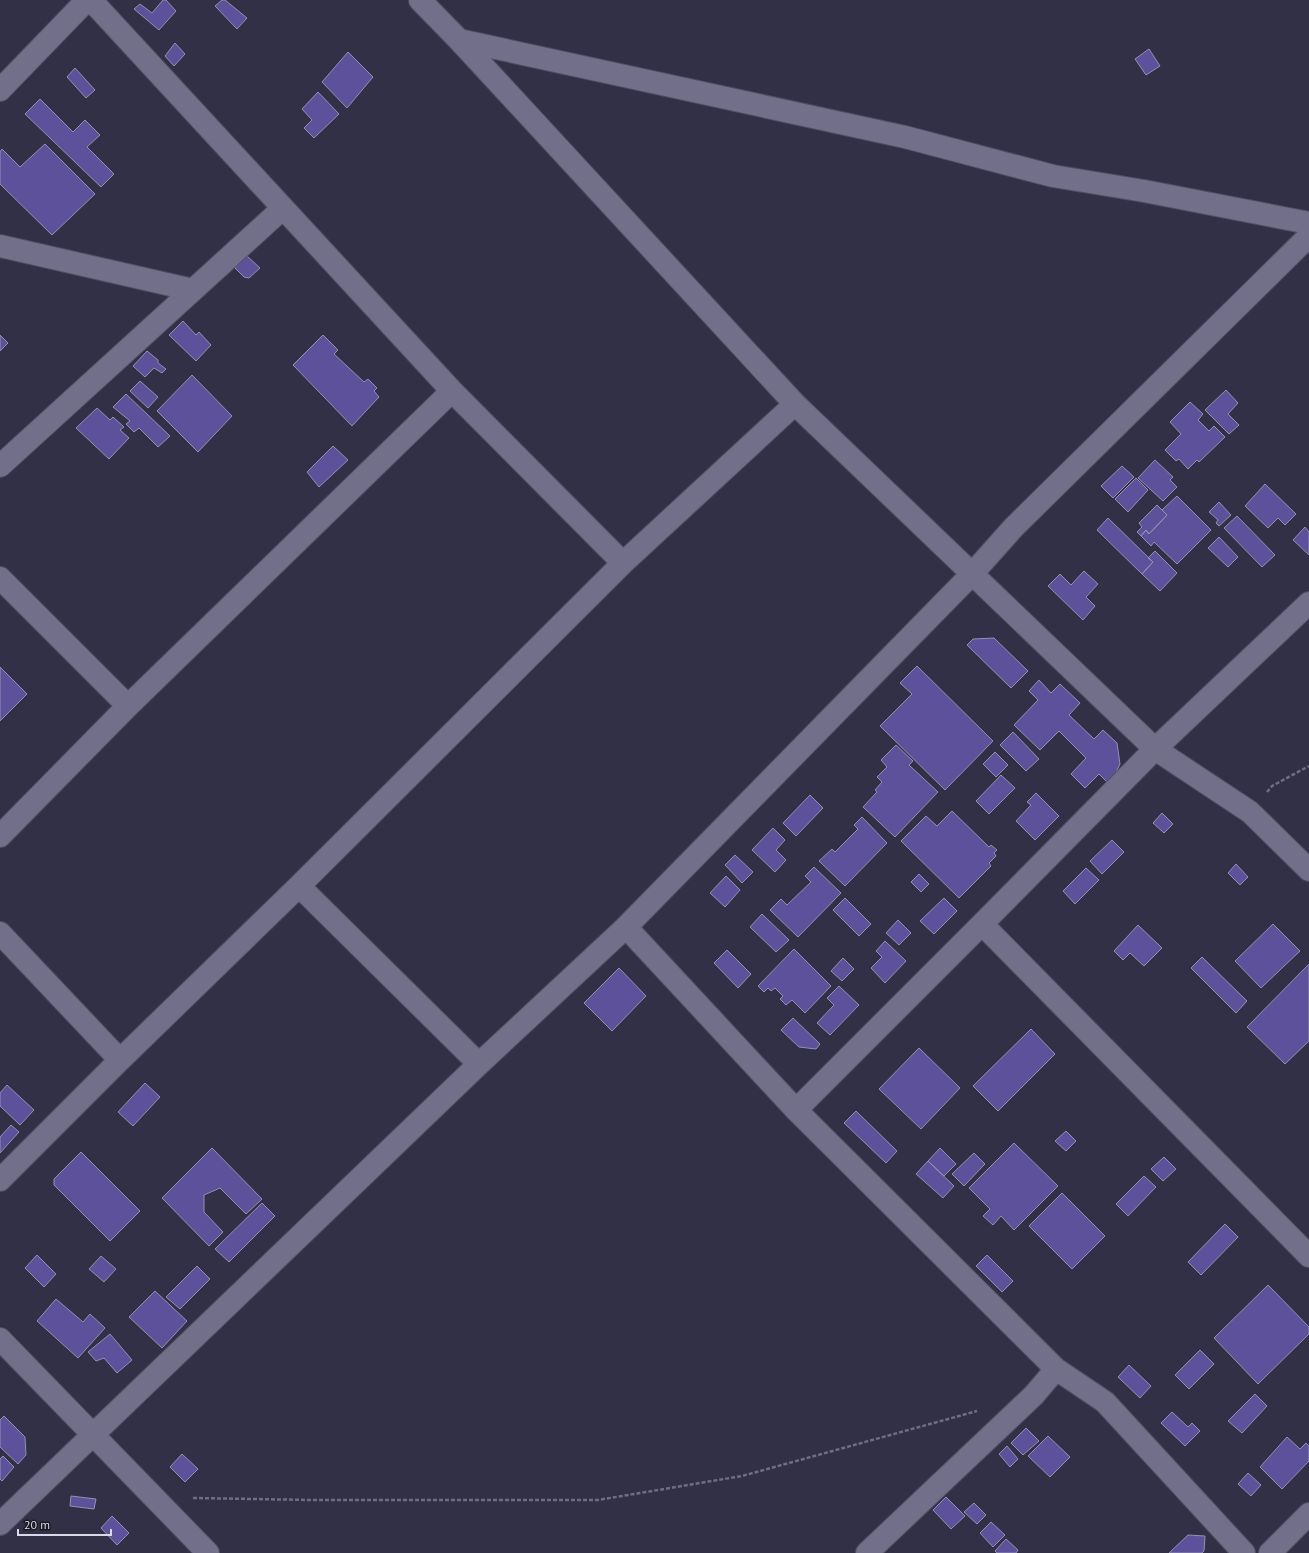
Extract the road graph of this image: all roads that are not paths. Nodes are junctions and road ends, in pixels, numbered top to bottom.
1 (87, 0) edge
2 (90, 0) edge
3 (420, 0) edge
4 (459, 40) junction
5 (0, 90) edge
6 (282, 209) junction
7 (1309, 223) edge
8 (1309, 236) edge
9 (0, 246) edge
10 (193, 290) junction
11 (452, 391) junction
12 (795, 404) junction
13 (0, 466) edge
14 (623, 564) junction
15 (972, 574) junction
16 (0, 578) edge
17 (1309, 603) edge
18 (128, 706) junction
19 (1155, 749) junction
20 (0, 836) edge
21 (1309, 870) edge
22 (299, 886) junction
23 (982, 924) junction
24 (626, 927) junction
25 (0, 933) edge
26 (120, 1060) junction
27 (479, 1064) junction
28 (796, 1110) junction
29 (0, 1180) edge
30 (1309, 1256) edge
31 (0, 1339) edge
32 (1056, 1369) junction
33 (92, 1434) junction
34 (1309, 1514) edge
35 (0, 1524) edge
36 (208, 1553) edge
37 (867, 1553) edge
38 (1244, 1553) edge
39 (1270, 1553) edge

1 - 5 street
2 - 6 street
3 - 4 street
4 - 7 street
4 - 12 street
6 - 10 street
6 - 11 street
8 - 15 street
9 - 10 street
10 - 13 street
11 - 14 street
11 - 18 street
12 - 14 street
12 - 15 street
14 - 22 street
15 - 19 street
15 - 24 street
16 - 18 street
17 - 19 street
18 - 20 street
19 - 21 street
19 - 23 street
22 - 26 street
22 - 27 street
23 - 28 street
23 - 30 street
24 - 27 street
24 - 28 street
25 - 26 street
26 - 29 street
27 - 33 street
28 - 32 street
31 - 33 street
32 - 37 street
32 - 38 street
33 - 35 street
33 - 36 street
34 - 39 street

